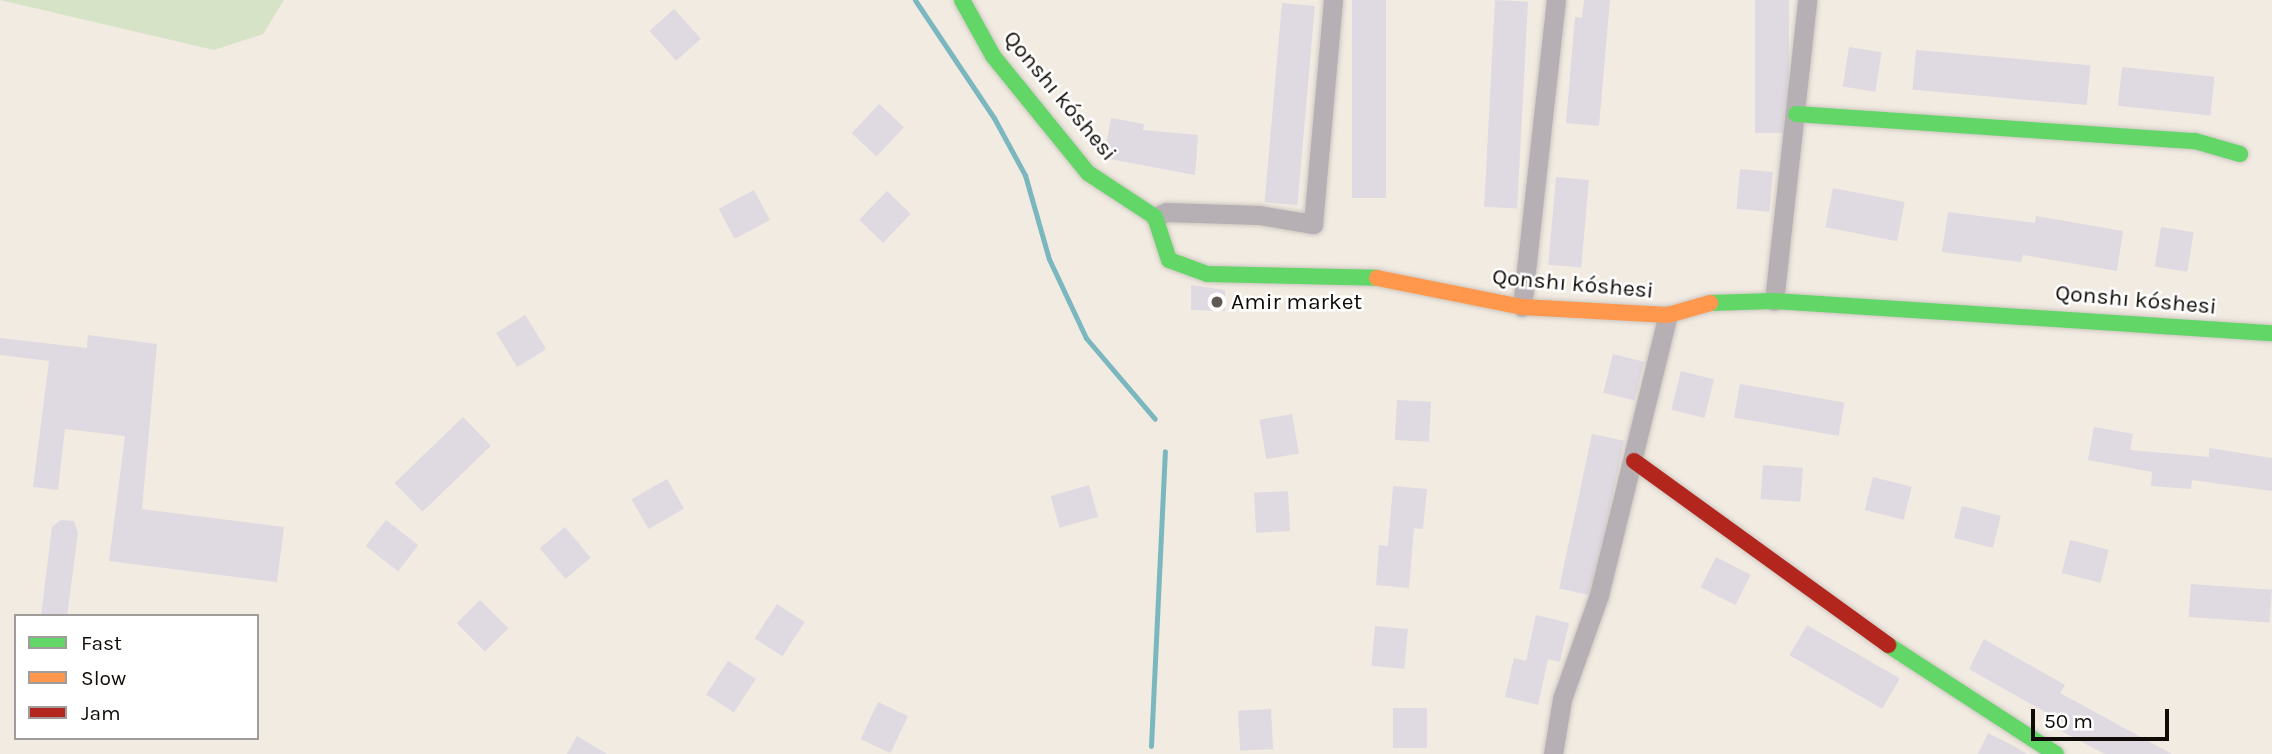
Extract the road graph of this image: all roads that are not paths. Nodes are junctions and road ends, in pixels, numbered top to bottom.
1 (962, 0) edge
2 (1333, 0) edge
3 (1556, 0) edge
4 (1807, 0) edge
5 (1796, 114) junction
6 (2240, 154) dead end
7 (1155, 217) junction
8 (1774, 301) junction
9 (1522, 307) junction
10 (1668, 315) junction
11 (2272, 333) edge
12 (1634, 461) junction
13 (1553, 754) edge
14 (2056, 754) edge

1 - 7 street, Qonshı kóshesi
2 - 7 street
3 - 9 street
4 - 5 street
5 - 6 street
5 - 8 street
7 - 9 street, Qonshı kóshesi
8 - 10 street, Qonshı kóshesi
8 - 11 street, Qonshı kóshesi
9 - 10 street, Qonshı kóshesi
10 - 12 street
12 - 13 street
12 - 14 street

